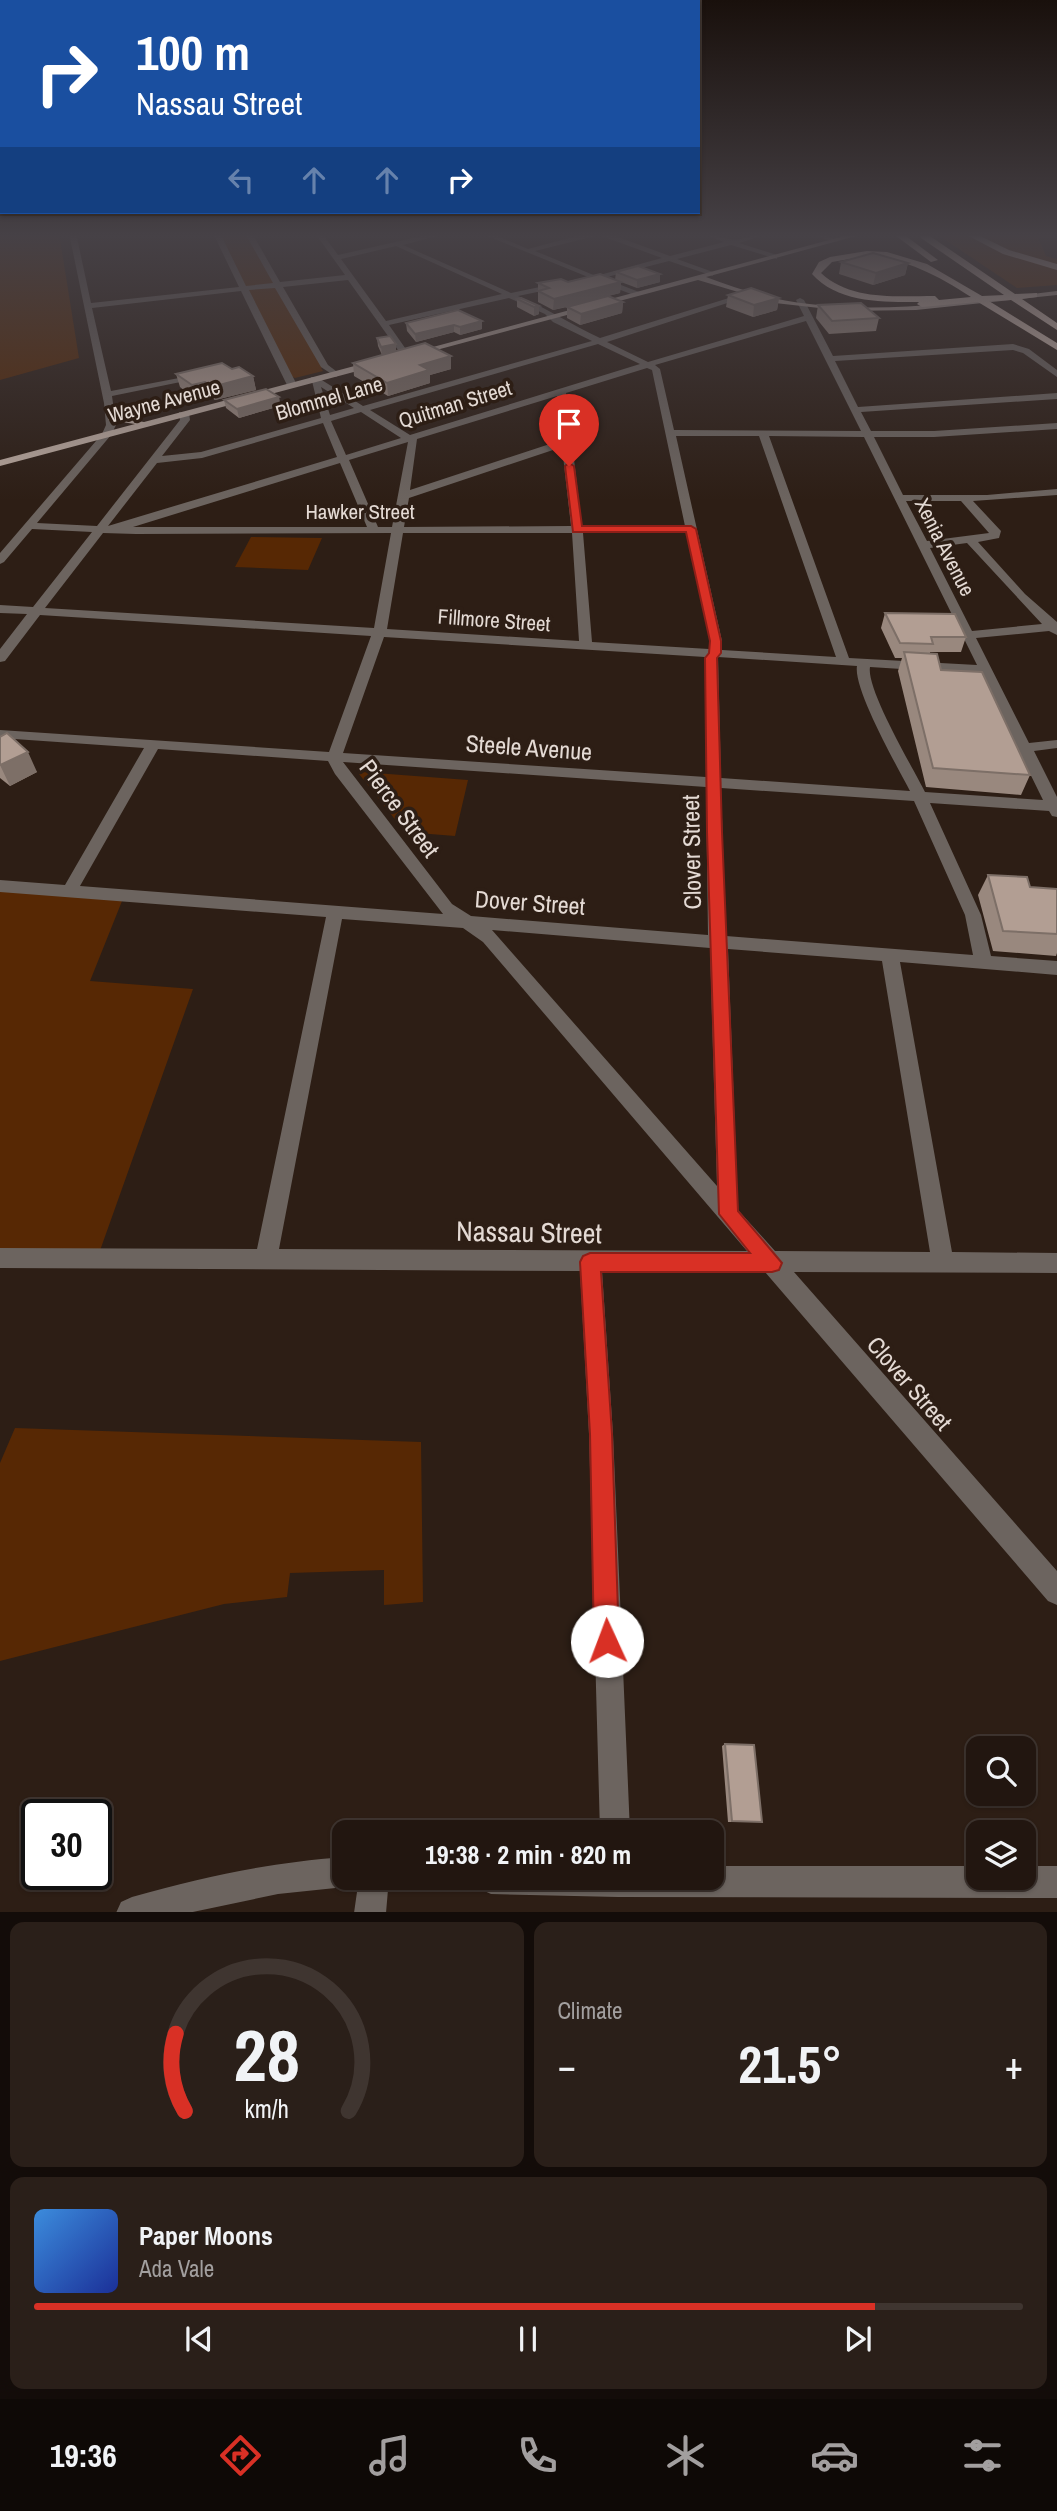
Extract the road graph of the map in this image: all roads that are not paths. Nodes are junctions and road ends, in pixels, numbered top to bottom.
1 (90, 322) edge
2 (260, 322) edge
3 (299, 322) edge
4 (392, 322) edge
5 (530, 322) edge
6 (565, 322) edge
7 (658, 322) edge
8 (785, 322) edge
9 (805, 322) edge
10 (1020, 322) edge
11 (810, 323) joint
12 (384, 324) joint
13 (600, 341) junction
14 (1057, 346) edge
15 (406, 355) junction
16 (394, 358) edge
17 (828, 359) junction
18 (383, 361) edge
19 (650, 364) junction
20 (336, 374) junction
21 (1057, 374) edge
22 (209, 375) edge
23 (314, 379) junction
24 (292, 385) junction
25 (561, 392) junction
26 (107, 394) junction
27 (1057, 396) edge
28 (363, 409) junction
29 (854, 410) junction
30 (182, 414) junction
31 (111, 418) junction
32 (326, 420) junction
33 (157, 421) junction
34 (1057, 426) edge
35 (670, 433) junction
36 (763, 433) junction
37 (866, 433) junction
38 (106, 435) junction
39 (411, 438) junction
40 (567, 442) junction
41 (343, 459) junction
42 (2, 460) edge
43 (154, 460) junction
44 (1057, 492) edge
45 (405, 495) junction
46 (899, 498) junction
47 (964, 498) junction
48 (29, 526) junction
49 (577, 529) junction
50 (691, 529) junction
51 (99, 530) junction
52 (113, 530) junction
53 (374, 530) junction
54 (398, 530) junction
55 (971, 541) junction
56 (923, 545) junction
57 (0, 560) edge
58 (0, 609) edge
59 (36, 612) junction
60 (1056, 628) edge
61 (379, 633) junction
62 (968, 635) junction
63 (586, 645) junction
64 (715, 653) junction
65 (0, 658) edge
66 (844, 661) junction
67 (864, 662) junction
68 (986, 670) junction
69 (0, 734) edge
70 (154, 744) junction
71 (1057, 744) edge
72 (1024, 748) junction
73 (334, 757) junction
74 (713, 783) junction
75 (920, 797) junction
76 (1056, 809) edge
77 (0, 886) edge
78 (69, 892) junction
79 (335, 913) junction
80 (466, 922) junction
81 (719, 943) junction
82 (890, 956) junction
83 (983, 962) junction
84 (1057, 968) edge
85 (729, 1214) junction
86 (0, 1258) edge
87 (266, 1260) junction
88 (590, 1262) junction
89 (772, 1263) junction
90 (943, 1263) junction
91 (1057, 1263) edge
92 (1057, 1592) edge
93 (615, 1820) edge
94 (332, 1873) edge
95 (724, 1880) edge
96 (1057, 1882) edge
97 (373, 1890) edge
98 (136, 1912) edge
99 (370, 1912) edge

1 - 26 street
2 - 24 street
3 - 20 street
4 - 12 street
5 - 15 main road
6 - 13 street
7 - 13 street, Blommel Lane
8 - 19 street, Quitman Street
9 - 11 street, Quitman Street
10 - 14 highway
11 - 17 street, Xenia Avenue
12 - 15 street
13 - 19 street
13 - 28 street, Blommel Lane
15 - 16 main road
17 - 21 street
17 - 29 street, Xenia Avenue
18 - 20 main road, Wayne Avenue
19 - 25 street, Quitman Street
19 - 35 street, Clover Street
20 - 23 main road, Wayne Avenue
22 - 26 street
23 - 24 main road, Wayne Avenue
23 - 28 street
23 - 32 street
24 - 30 main road, Wayne Avenue
25 - 39 street, Quitman Street
25 - 40 street
26 - 31 street
27 - 29 street
28 - 32 street, Blommel Lane
28 - 39 street
29 - 37 street, Xenia Avenue
30 - 33 main road, Wayne Avenue
30 - 43 street
31 - 33 main road
31 - 38 street
32 - 41 street
32 - 43 street, Blommel Lane
33 - 38 main road, Wayne Avenue
34 - 37 street
35 - 36 street
35 - 50 street, Clover Street
36 - 37 street
36 - 66 street
37 - 46 street, Xenia Avenue
38 - 42 main road, Wayne Avenue
38 - 48 street
39 - 41 street, Quitman Street
39 - 45 street, Pierce Street
40 - 45 street
40 - 49 street
41 - 52 street, Quitman Street
41 - 53 street
43 - 51 street
44 - 47 street
45 - 54 street, Pierce Street
46 - 47 street
46 - 56 street, Xenia Avenue
47 - 55 street
48 - 51 street, Hawker Street
48 - 57 street
49 - 50 street, Hawker Street
49 - 54 street, Hawker Street
49 - 63 street
50 - 64 street, Clover Street
51 - 52 street, Hawker Street
51 - 59 street
52 - 53 street, Hawker Street
53 - 54 street, Hawker Street
54 - 61 street, Pierce Street
55 - 56 street
55 - 60 street
56 - 62 street, Xenia Avenue
58 - 59 street, Fillmore Street
59 - 61 street, Fillmore Street
59 - 65 street
60 - 62 street
61 - 63 street, Fillmore Street
61 - 73 street, Pierce Street
62 - 68 street, Xenia Avenue
63 - 64 street, Fillmore Street
64 - 66 street, Fillmore Street
64 - 74 street, Clover Street
66 - 67 street, Fillmore Street
67 - 68 street, Fillmore Street
67 - 75 street
68 - 72 street, Xenia Avenue
69 - 70 street, Steele Avenue
70 - 73 street, Steele Avenue
70 - 78 street
71 - 72 street
72 - 76 street, Xenia Avenue
73 - 74 street, Steele Avenue
73 - 80 street, Pierce Street
74 - 75 street, Steele Avenue
74 - 81 street, Clover Street
75 - 76 street, Steele Avenue
75 - 83 street
77 - 78 street, Dover Street
78 - 79 street, Dover Street
79 - 80 street, Dover Street
79 - 87 street
80 - 81 street, Dover Street
80 - 85 street, Pierce Street
81 - 82 street, Dover Street
81 - 85 street, Clover Street
82 - 83 street, Dover Street
82 - 90 street
83 - 84 street, Dover Street
85 - 89 street, Clover Street
86 - 87 street, Nassau Street
87 - 88 street, Nassau Street
88 - 89 street, Nassau Street
88 - 93 street
89 - 90 street, Nassau Street
89 - 92 street, Clover Street
90 - 91 street, Nassau Street
94 - 98 street
95 - 96 street
97 - 99 street

